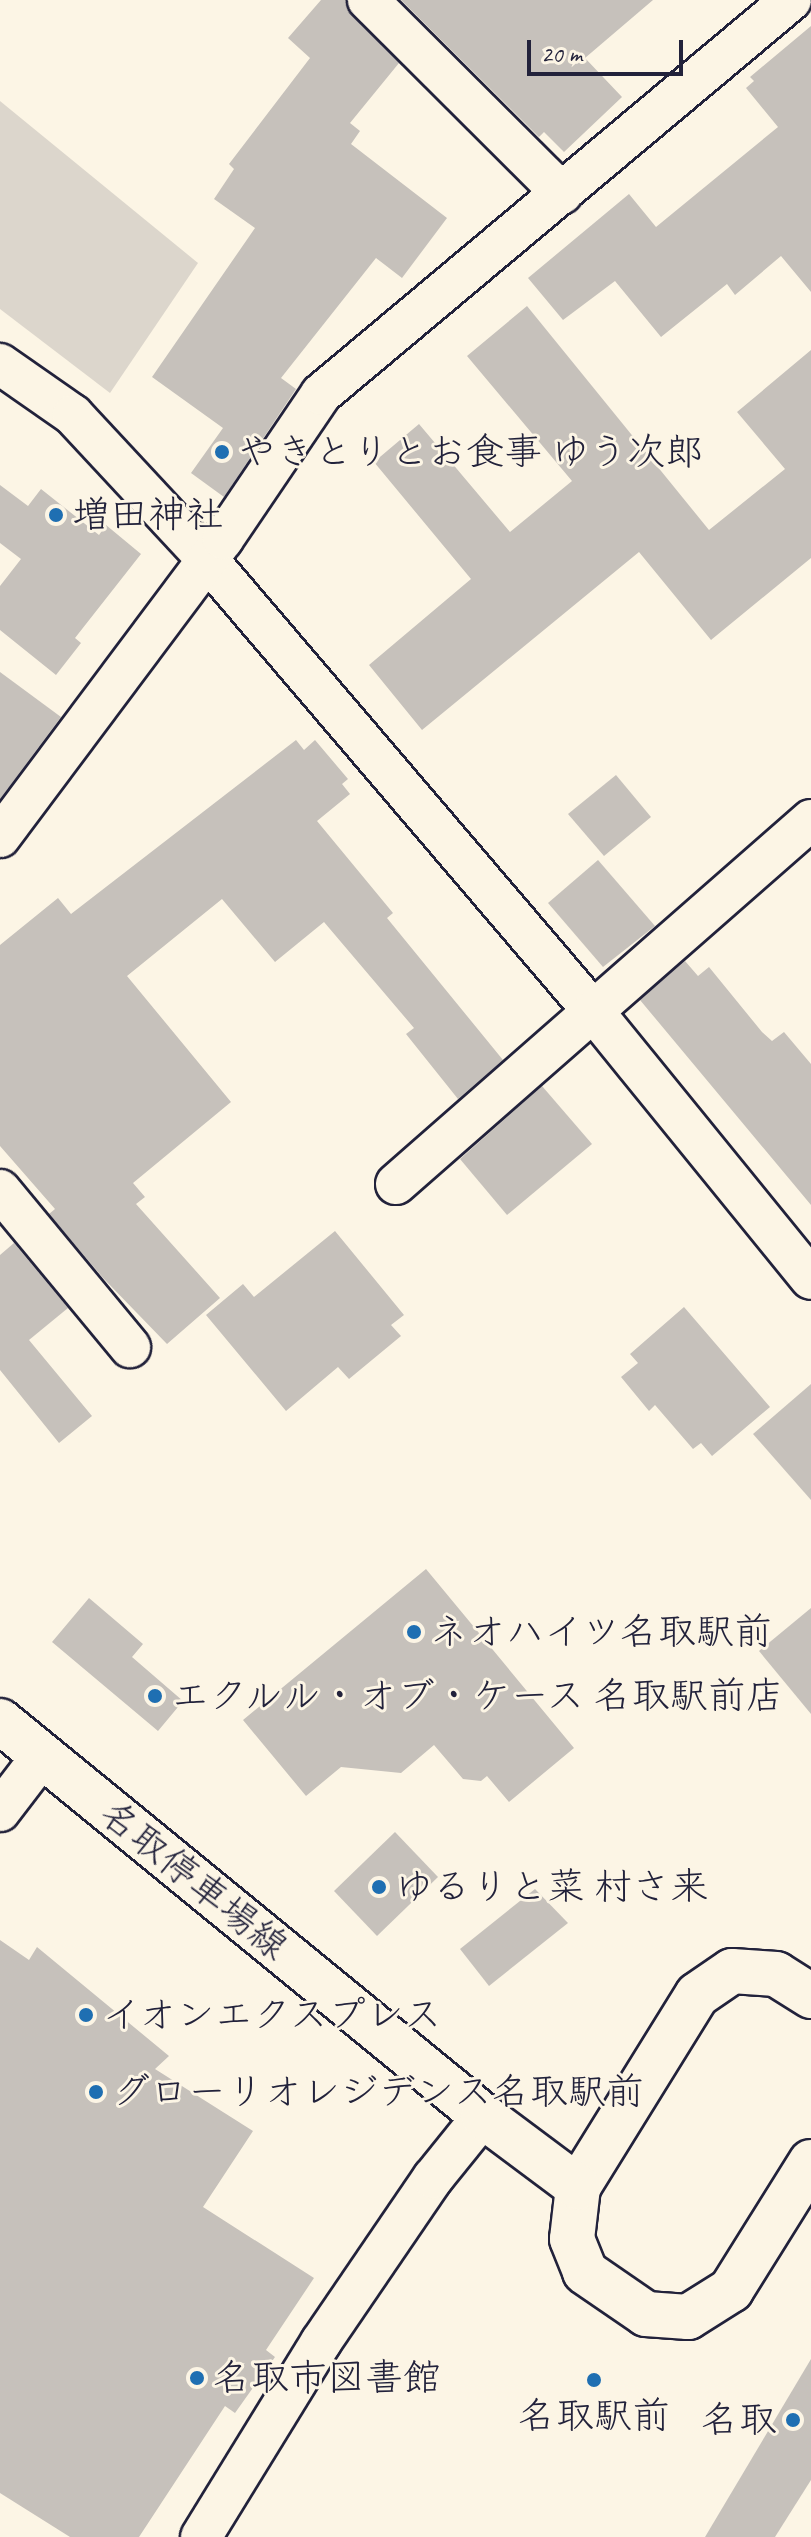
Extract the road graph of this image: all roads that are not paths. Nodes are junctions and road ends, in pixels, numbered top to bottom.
1 (368, 0) edge
2 (791, 0) edge
3 (562, 193) junction
4 (0, 364) edge
5 (207, 559) junction
6 (811, 820) edge
7 (0, 837) edge
8 (593, 1011) junction
9 (396, 1184) dead end
10 (0, 1190) edge
11 (811, 1279) edge
12 (130, 1347) dead end
13 (0, 1721) edge
14 (42, 1756) junction
15 (0, 1811) edge
16 (811, 1996) edge
17 (483, 2116) junction
18 (811, 2162) edge
19 (578, 2187) junction
20 (201, 2537) edge

1 - 3 street
2 - 3 street
3 - 5 street
4 - 5 street
5 - 7 street
5 - 8 street
6 - 8 street
8 - 9 street
8 - 11 street
10 - 12 street
13 - 14 street, 名取停車場線
14 - 15 street
14 - 17 street, 名取停車場線
16 - 19 street
17 - 19 street, 名取停車場線
17 - 20 street
18 - 19 street

